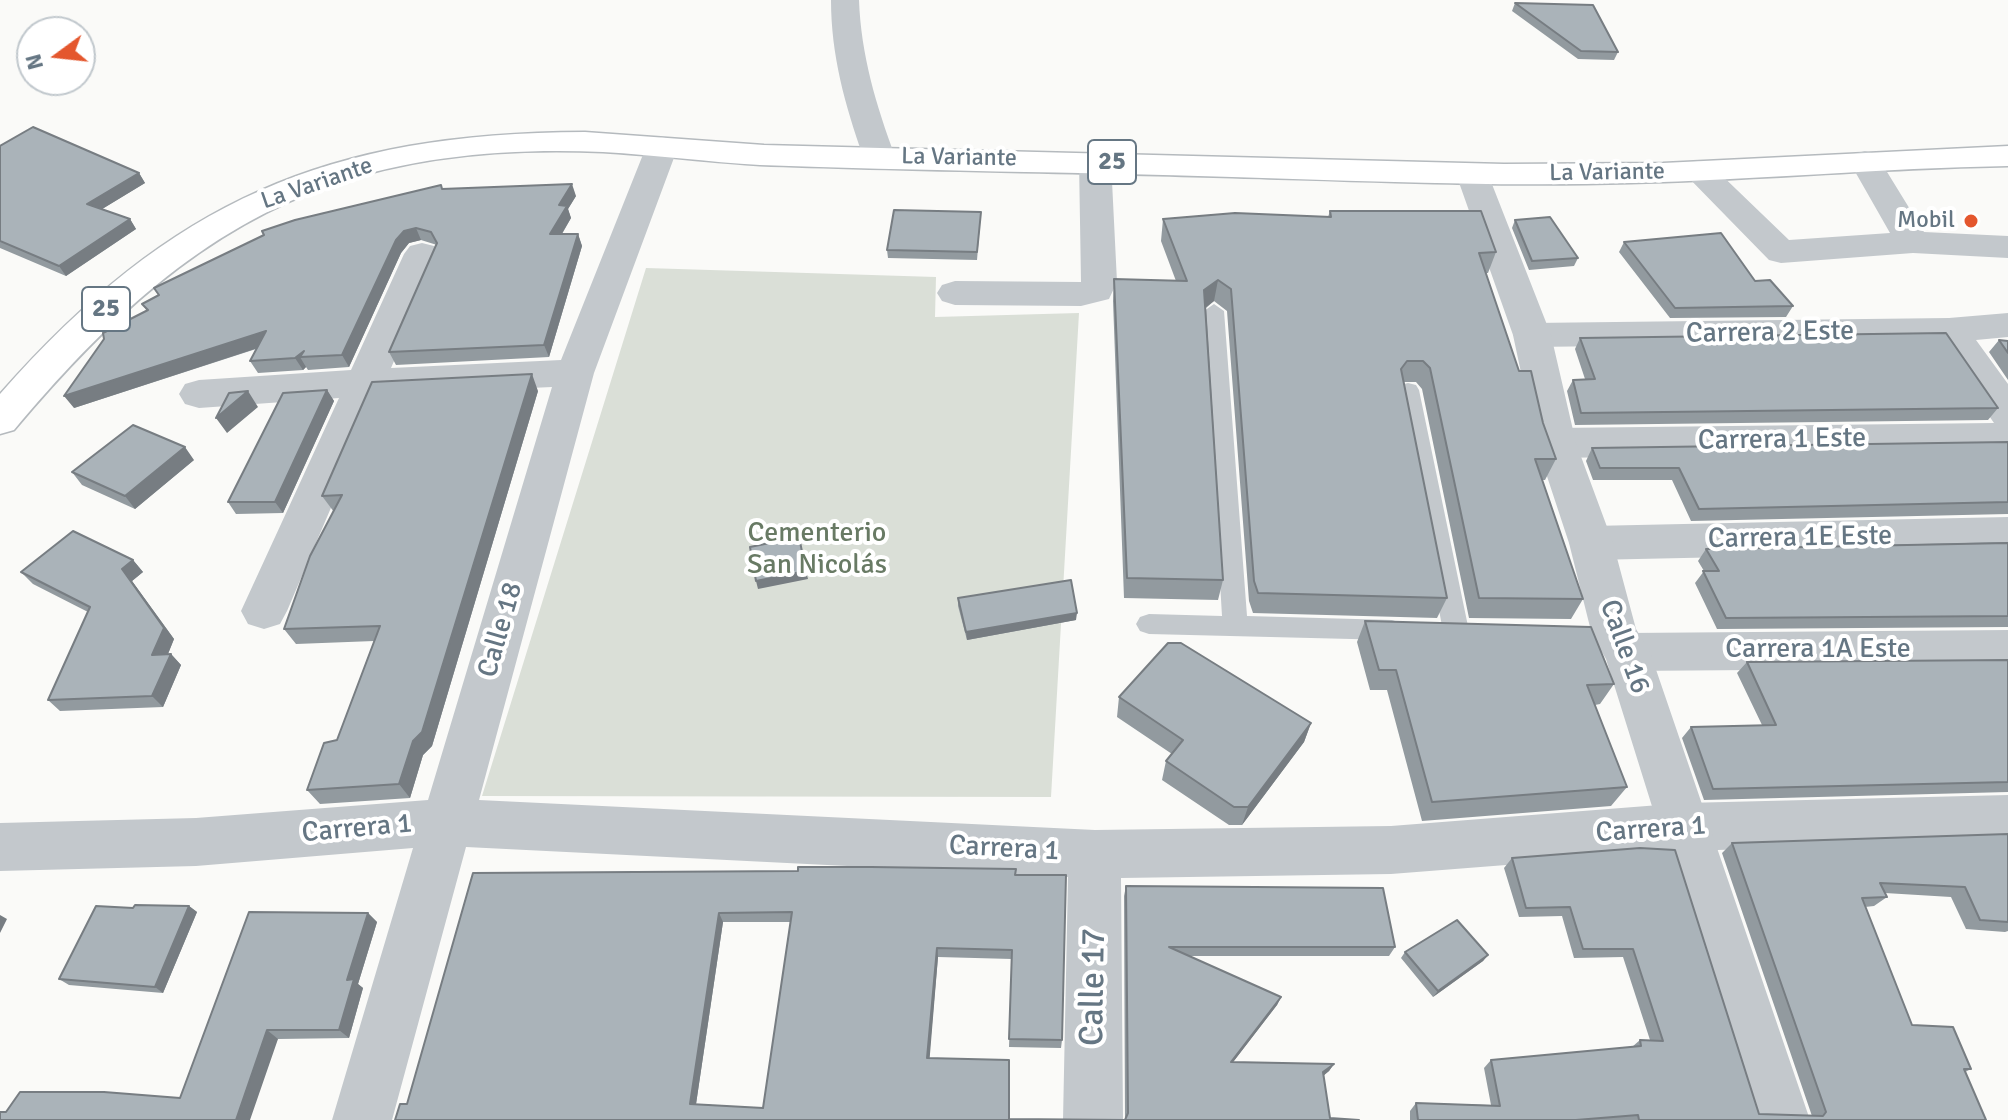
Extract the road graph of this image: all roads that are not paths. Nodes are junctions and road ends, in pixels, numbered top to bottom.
1 (845, 0) edge
2 (662, 147) junction
3 (879, 156) junction
4 (2008, 156) edge
5 (1095, 161) junction
6 (1865, 161) junction
7 (1698, 171) junction
8 (1472, 174) junction
9 (1913, 242) junction
10 (2008, 247) edge
11 (422, 254) dead end
12 (955, 293) dead end
13 (1214, 311) edge
14 (2008, 325) edge
15 (1949, 330) junction
16 (1532, 335) junction
17 (575, 373) junction
18 (365, 383) junction
19 (1408, 390) edge
20 (199, 394) dead end
21 (2008, 413) edge
22 (0, 420) edge
23 (2008, 437) edge
24 (1556, 443) junction
25 (2008, 534) edge
26 (1591, 543) junction
27 (264, 611) dead end
28 (1149, 624) dead end
29 (1235, 626) junction
30 (1456, 631) junction
31 (1488, 632) edge
32 (1608, 640) junction
33 (2008, 649) edge
34 (2008, 818) edge
35 (446, 822) junction
36 (1685, 827) junction
37 (0, 847) edge
38 (1095, 854) junction
39 (362, 1120) edge
40 (1093, 1120) edge
41 (1780, 1120) edge

1 - 3 street
2 - 3 main road, La Variante / 25
2 - 17 street, Calle 18
2 - 22 main road, La Variante / 25
3 - 5 main road, La Variante / 25
4 - 6 main road, La Variante / 25
5 - 8 main road, La Variante / 25
5 - 12 street
6 - 7 main road, La Variante / 25
6 - 9 street
7 - 8 main road, La Variante / 25
7 - 9 street
8 - 16 street, Calle 16
9 - 10 street
11 - 18 street
13 - 29 lane
14 - 15 street, Carrera 2 Este
15 - 16 street, Carrera 2 Este
15 - 21 street
16 - 24 street, Calle 16
17 - 18 street
17 - 35 street, Calle 18
18 - 20 street
18 - 27 street
19 - 30 lane
23 - 24 street, Carrera 1 Este
24 - 26 street, Calle 16
25 - 26 street, Carrera 1E Este
26 - 32 street, Calle 16
28 - 29 lane
29 - 30 lane
30 - 31 lane
32 - 33 street, Carrera 1A Este
32 - 36 street, Calle 16
34 - 36 street, Carrera 1
35 - 37 street, Carrera 1
35 - 38 street, Carrera 1
35 - 39 street, Calle 18
36 - 38 street, Carrera 1
36 - 41 street, Calle 16
38 - 40 street, Calle 17

